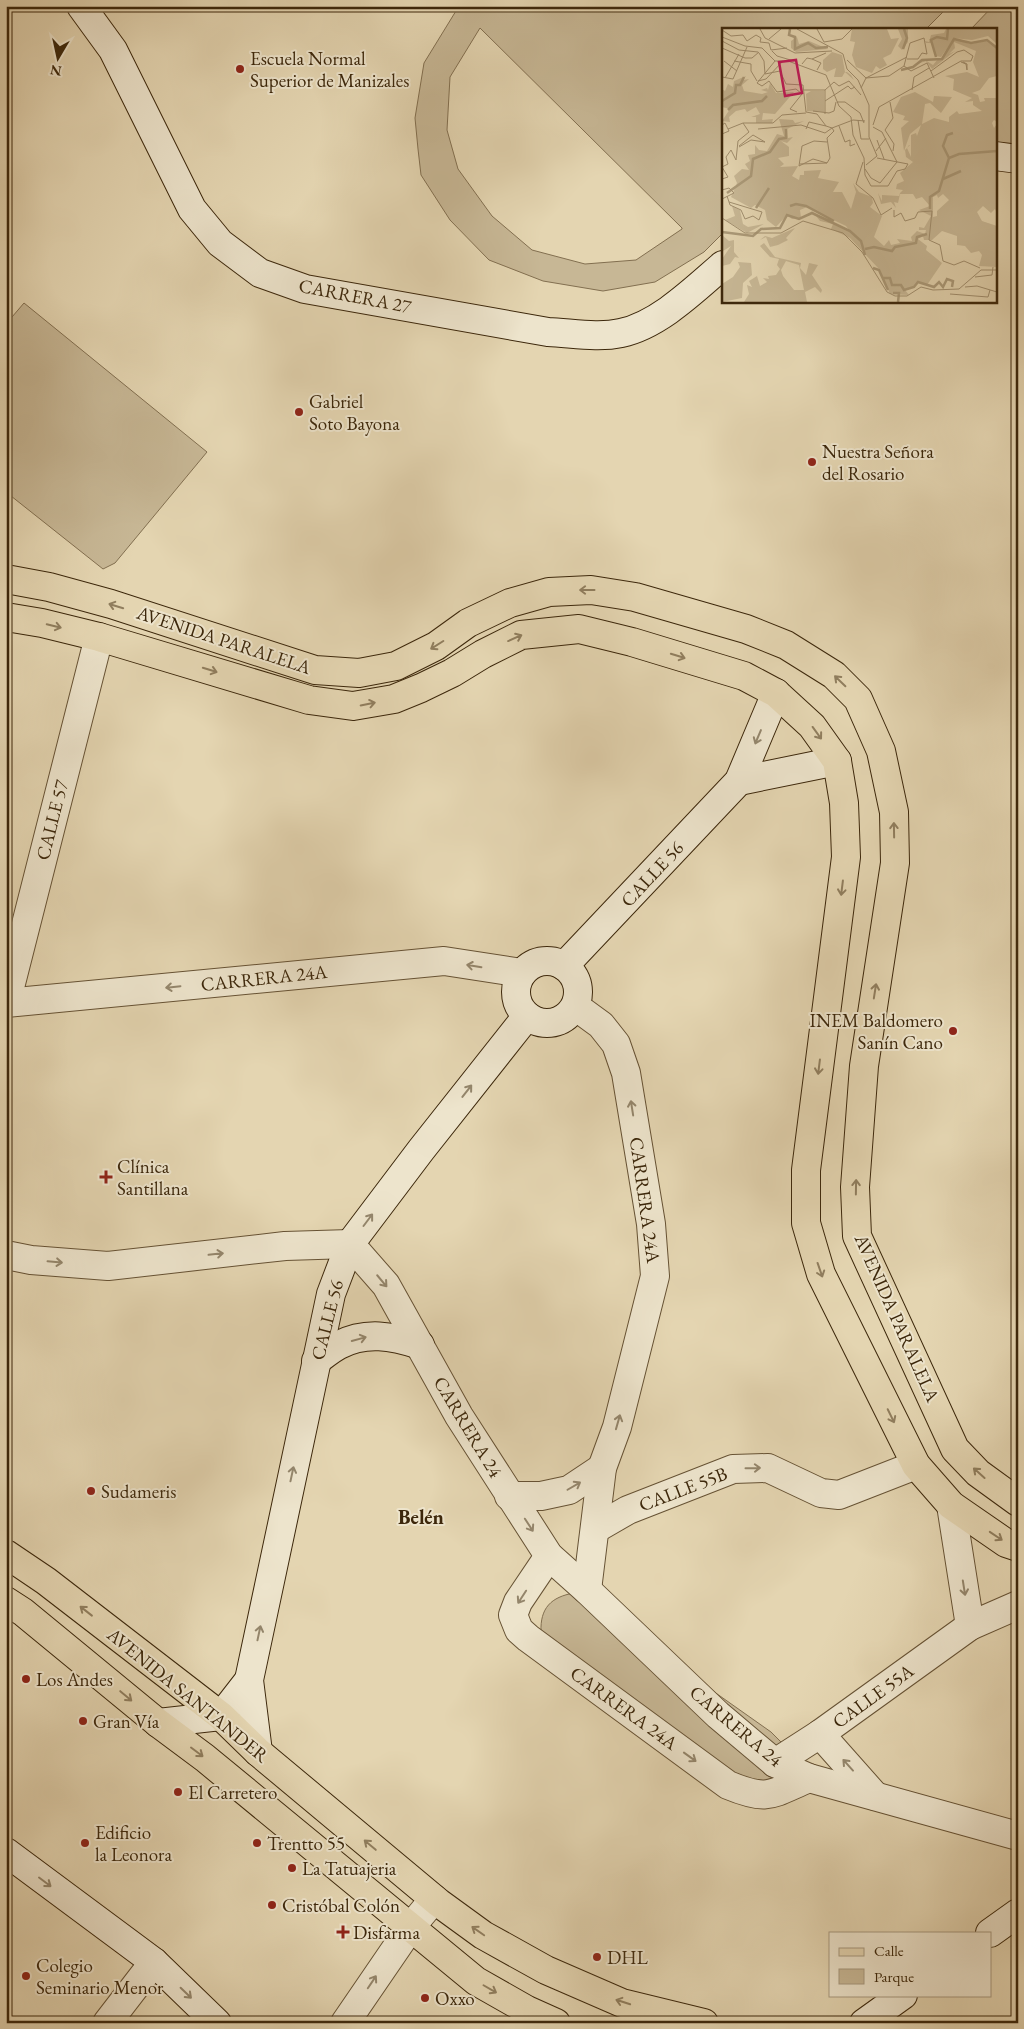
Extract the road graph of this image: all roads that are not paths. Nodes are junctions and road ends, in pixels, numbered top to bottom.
1 (81, 6) edge
2 (996, 156) edge
3 (1018, 160) edge
4 (722, 266) edge
5 (6, 580) edge
6 (6, 617) edge
7 (99, 637) junction
8 (776, 694) junction
9 (837, 761) junction
10 (739, 781) junction
11 (564, 966) junction
12 (522, 973) junction
13 (6, 1003) edge
14 (575, 1006) junction
15 (527, 1016) junction
16 (350, 1244) junction
17 (6, 1255) edge
18 (420, 1345) junction
19 (316, 1361) junction
20 (916, 1465) junction
21 (602, 1468) junction
22 (509, 1496) junction
23 (1018, 1502) edge
24 (951, 1505) junction
25 (595, 1529) junction
26 (1018, 1547) edge
27 (6, 1554) edge
28 (549, 1556) junction
29 (587, 1590) junction
30 (6, 1600) edge
31 (1018, 1605) edge
32 (970, 1626) junction
33 (249, 1680) junction
34 (221, 1716) junction
35 (158, 1723) junction
36 (820, 1734) junction
37 (258, 1752) junction
38 (775, 1763) junction
39 (809, 1778) junction
40 (875, 1796) junction
41 (1018, 1836) edge
42 (6, 1852) edge
43 (434, 1898) junction
44 (1018, 1914) edge
45 (410, 1928) junction
46 (991, 1932) edge
47 (154, 1962) junction
48 (901, 1996) edge
49 (107, 2023) edge
50 (217, 2023) edge
51 (345, 2023) edge
52 (556, 2023) edge
53 (704, 2023) edge
54 (864, 2023) edge

1 - 4 street, CARRERA 27
2 - 3 street
23 -> 5 main road, AVENIDA PARALELA
6 -> 7 main road, AVENIDA PARALELA
7 -> 8 main road, AVENIDA PARALELA
7 - 13 street, CALLE 57
8 -> 9 main road, AVENIDA PARALELA
8 -> 10 street, CALLE 56
9 - 10 street
9 -> 20 main road, AVENIDA PARALELA
10 - 11 street, CALLE 56
11 - 12 street
11 - 14 street
12 -> 13 street, CARRERA 24A
12 - 15 street
14 - 15 street
21 -> 14 street, CARRERA 24A
16 -> 15 street, CALLE 56
17 -> 16 street
16 -> 18 street, CARRERA 24
16 - 19 street, CALLE 56
19 -> 18 street
18 - 22 street, CARRERA 24
33 -> 19 street, CALLE 56
20 - 24 main road, AVENIDA PARALELA
25 -> 20 street, CALLE 55B
22 -> 21 street
21 - 25 street, CARRERA 24A
22 -> 28 street, CARRERA 24
24 -> 26 main road, AVENIDA PARALELA
24 -> 32 street
25 - 29 street, CARRERA 24A
34 -> 27 main road, AVENIDA SANTANDER
28 - 29 street, CARRERA 24
28 -> 39 street, CARRERA 24A
29 - 38 street, CARRERA 24
30 -> 35 main road, AVENIDA SANTANDER
31 - 32 street, CALLE 55A
32 - 36 street, CALLE 55A
33 - 34 street, CALLE 56
33 - 37 street, CALLE 56
34 - 35 street
34 - 37 main road, AVENIDA SANTANDER
35 -> 45 main road, AVENIDA SANTANDER
36 - 38 street, CALLE 55A
40 -> 36 street
43 -> 37 main road, AVENIDA SANTANDER
38 - 39 street, CARRERA 24
39 - 40 street, CARRERA 24
40 - 41 street, CARRERA 24
42 -> 47 street
43 - 45 street
53 -> 43 main road, AVENIDA SANTANDER
44 - 46 street
51 -> 45 street
45 -> 52 main road, AVENIDA SANTANDER
47 - 49 street
47 -> 50 street
48 - 54 street

